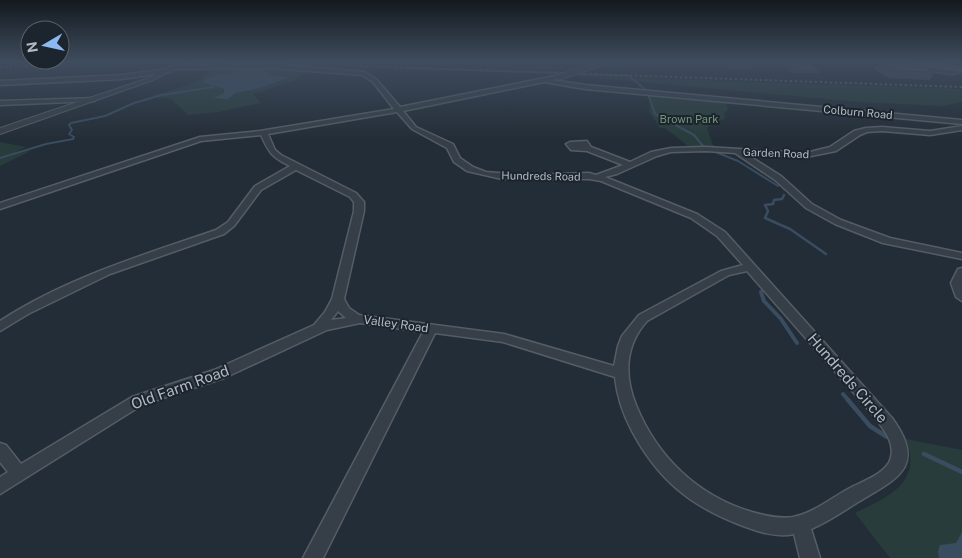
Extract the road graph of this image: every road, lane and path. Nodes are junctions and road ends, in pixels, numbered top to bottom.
1 (122, 88) edge
2 (381, 88) edge
3 (508, 88) edge
4 (595, 88) edge
5 (94, 99) junction
6 (0, 103) edge
7 (400, 109) junction
8 (961, 127) edge
9 (0, 131) edge
10 (264, 133) junction
11 (588, 149) dead end
12 (737, 151) junction
13 (630, 166) junction
14 (295, 167) junction
15 (617, 171) junction
16 (589, 176) junction
17 (620, 185) junction
18 (0, 206) edge
19 (962, 256) edge
20 (749, 267) junction
21 (962, 272) edge
22 (339, 296) junction
23 (962, 297) edge
24 (363, 320) junction
25 (0, 327) edge
26 (431, 328) junction
27 (316, 330) junction
28 (620, 373) junction
29 (0, 450) edge
30 (19, 474) junction
31 (0, 486) edge
32 (800, 524) junction
33 (313, 558) edge
34 (810, 558) edge

1 - 5 street
2 - 7 street, Hundreds Road
3 - 7 street
4 - 8 street, Colburn Road
5 - 6 street
5 - 9 street
7 - 10 street
7 - 16 street, Hundreds Road
8 - 12 street, Garden Road
10 - 14 street
10 - 18 street
11 - 13 street
12 - 13 street, Garden Road
12 - 19 street
13 - 15 street, Garden Road
14 - 22 street
14 - 25 street
15 - 16 street, Garden Road
15 - 17 street
16 - 17 street, Hundreds Road
17 - 20 street, Hundreds Road
20 - 28 street, Hundreds Circle
20 - 32 street, Hundreds Circle
21 - 23 street
22 - 24 street, Valley Road
22 - 27 street, Old Farm Road
24 - 26 street, Valley Road
24 - 27 street, Old Farm Road
26 - 28 street, Valley Road
26 - 33 street
27 - 30 street, Old Farm Road
28 - 32 street, Hundreds Circle
29 - 30 street
30 - 31 street, Old Farm Road
32 - 34 street

